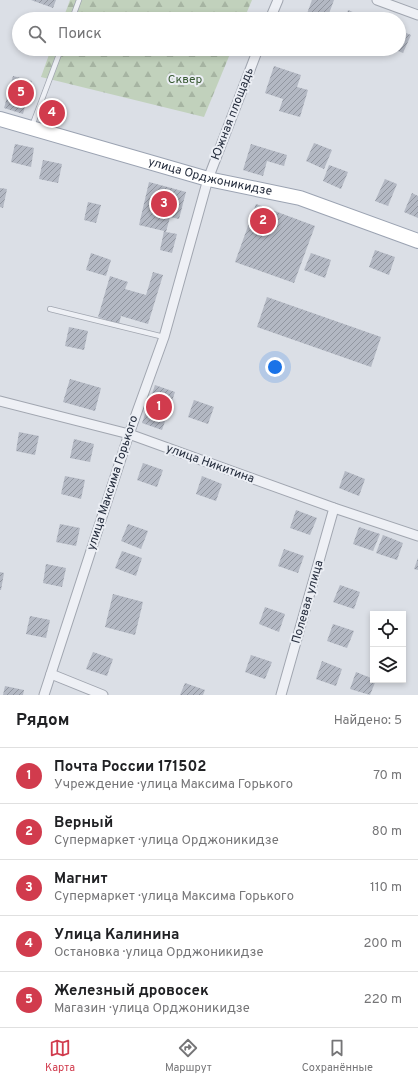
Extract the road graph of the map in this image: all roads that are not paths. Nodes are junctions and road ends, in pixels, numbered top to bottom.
1 (79, 0) edge
2 (278, 0) edge
3 (377, 0) edge
4 (75, 12) edge
5 (273, 12) edge
6 (418, 15) edge
7 (58, 56) edge
8 (255, 56) edge
9 (0, 120) edge
10 (32, 127) junction
11 (208, 179) junction
12 (418, 242) edge
13 (50, 309) dead end
14 (164, 337) junction
15 (0, 401) edge
16 (129, 434) junction
17 (334, 508) junction
18 (418, 536) edge
19 (51, 674) junction
20 (44, 695) edge
21 (103, 695) edge
22 (281, 695) edge

1 - 4 lane
2 - 5 street
3 - 6 street
7 - 10 lane
8 - 11 street, Южная площадь
9 - 10 main road, улица Орджоникидзе
10 - 11 main road, улица Орджоникидзе
11 - 12 main road, улица Орджоникидзе
11 - 14 street, улица Максима Горького
13 - 14 lane
14 - 16 street, улица Максима Горького
15 - 16 street, улица Никитина
16 - 17 street, улица Никитина
16 - 19 street, улица Максима Горького
17 - 18 street, улица Никитина
17 - 22 street, Полевая улица
19 - 20 street, улица Максима Горького
19 - 21 street

